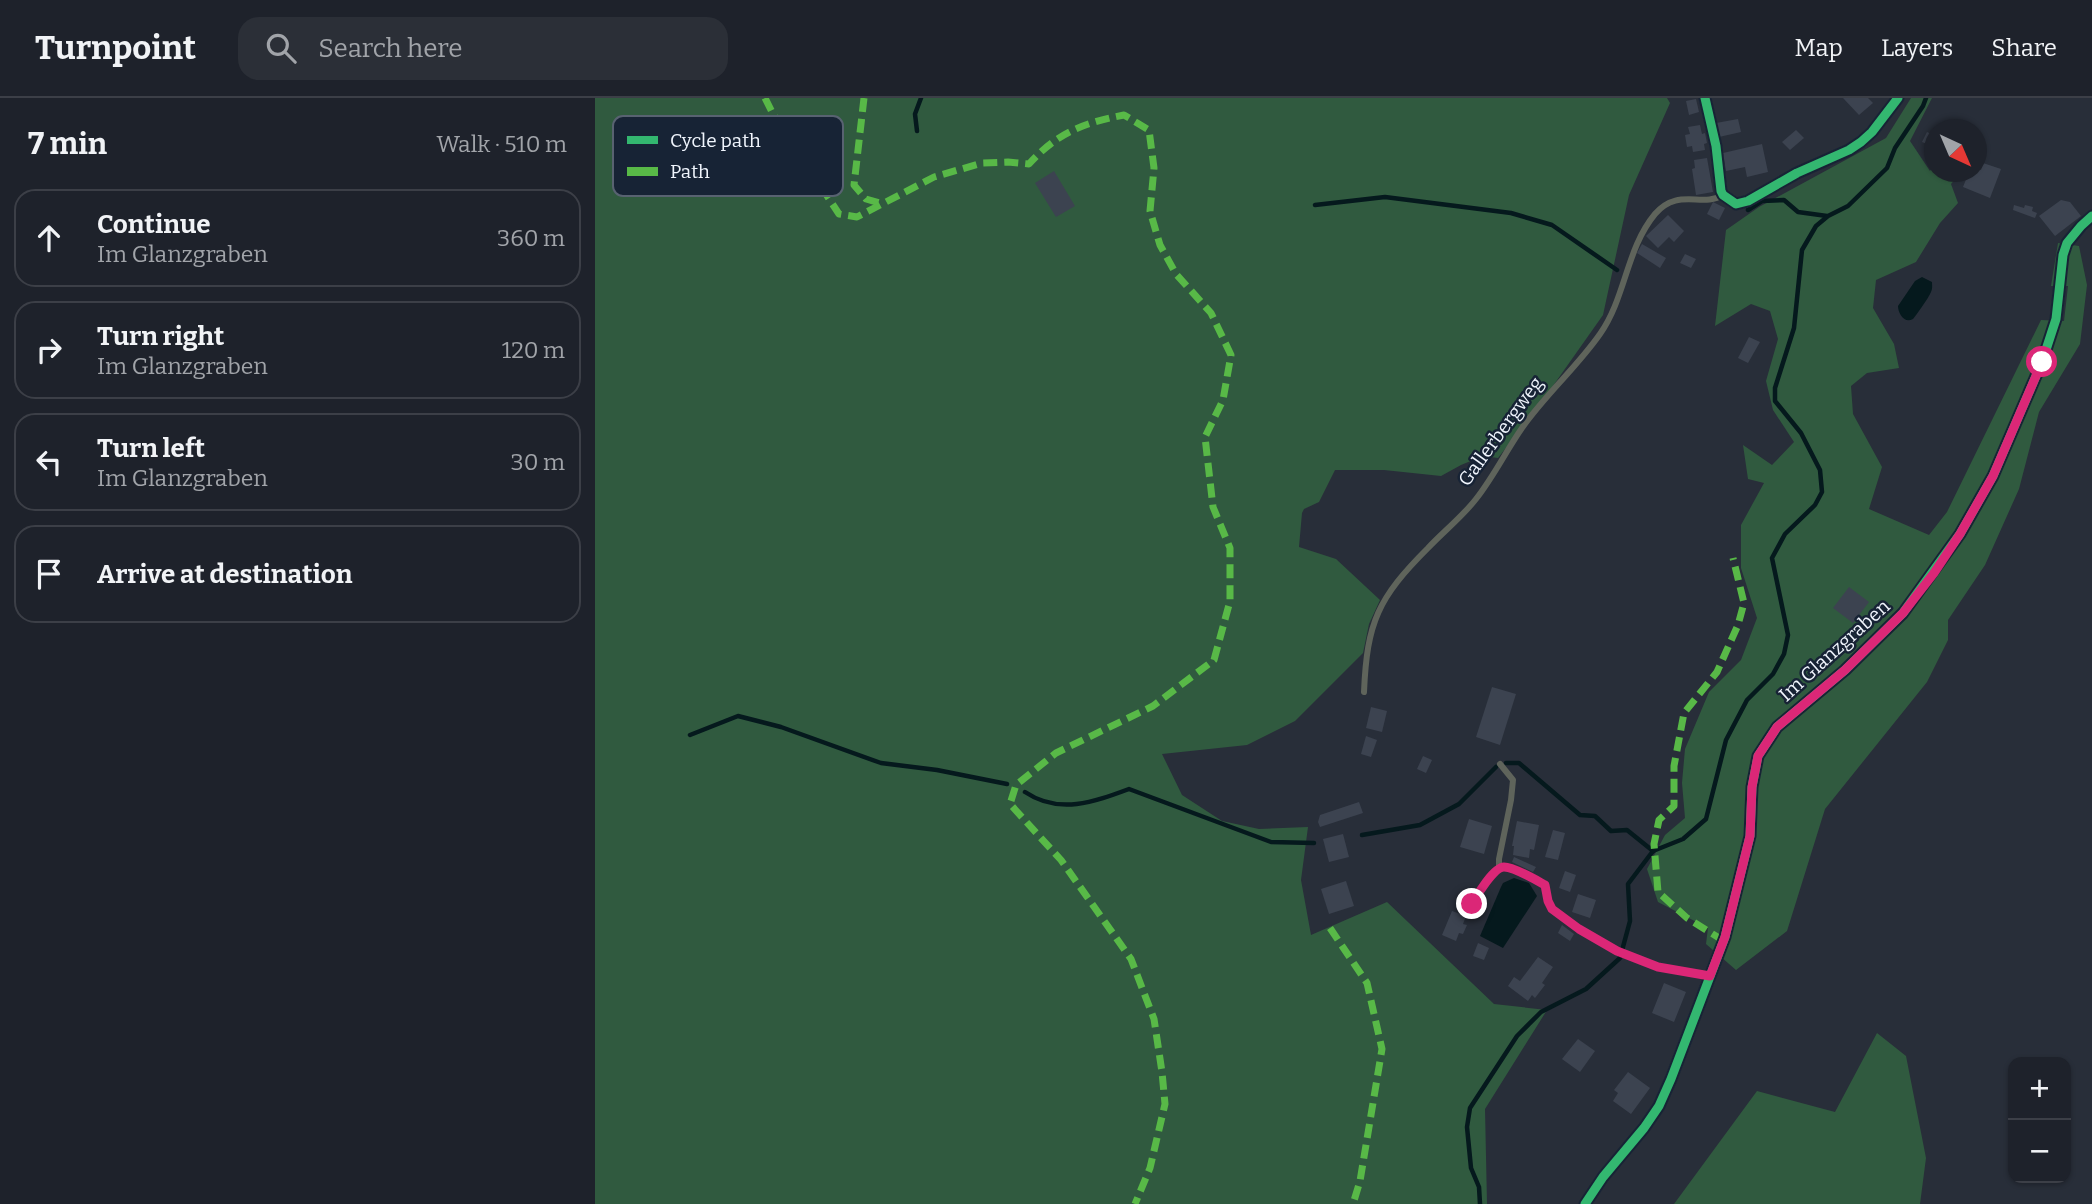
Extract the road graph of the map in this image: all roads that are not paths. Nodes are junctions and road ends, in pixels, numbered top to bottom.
1 (1705, 98) edge
2 (1898, 98) edge
3 (1723, 195) junction
4 (2092, 216) edge
5 (1364, 692) dead end
6 (1500, 764) dead end
7 (1499, 868) junction
8 (1468, 911) dead end
9 (1710, 976) junction
10 (1585, 1204) edge

1 - 3 street
2 - 3 street, Gallerbergweg
3 - 5 lane, Gallerbergweg
4 - 9 street, Im Glanzgraben
6 - 7 lane
7 - 8 lane
7 - 9 lane
9 - 10 street, Im Glanzgraben

